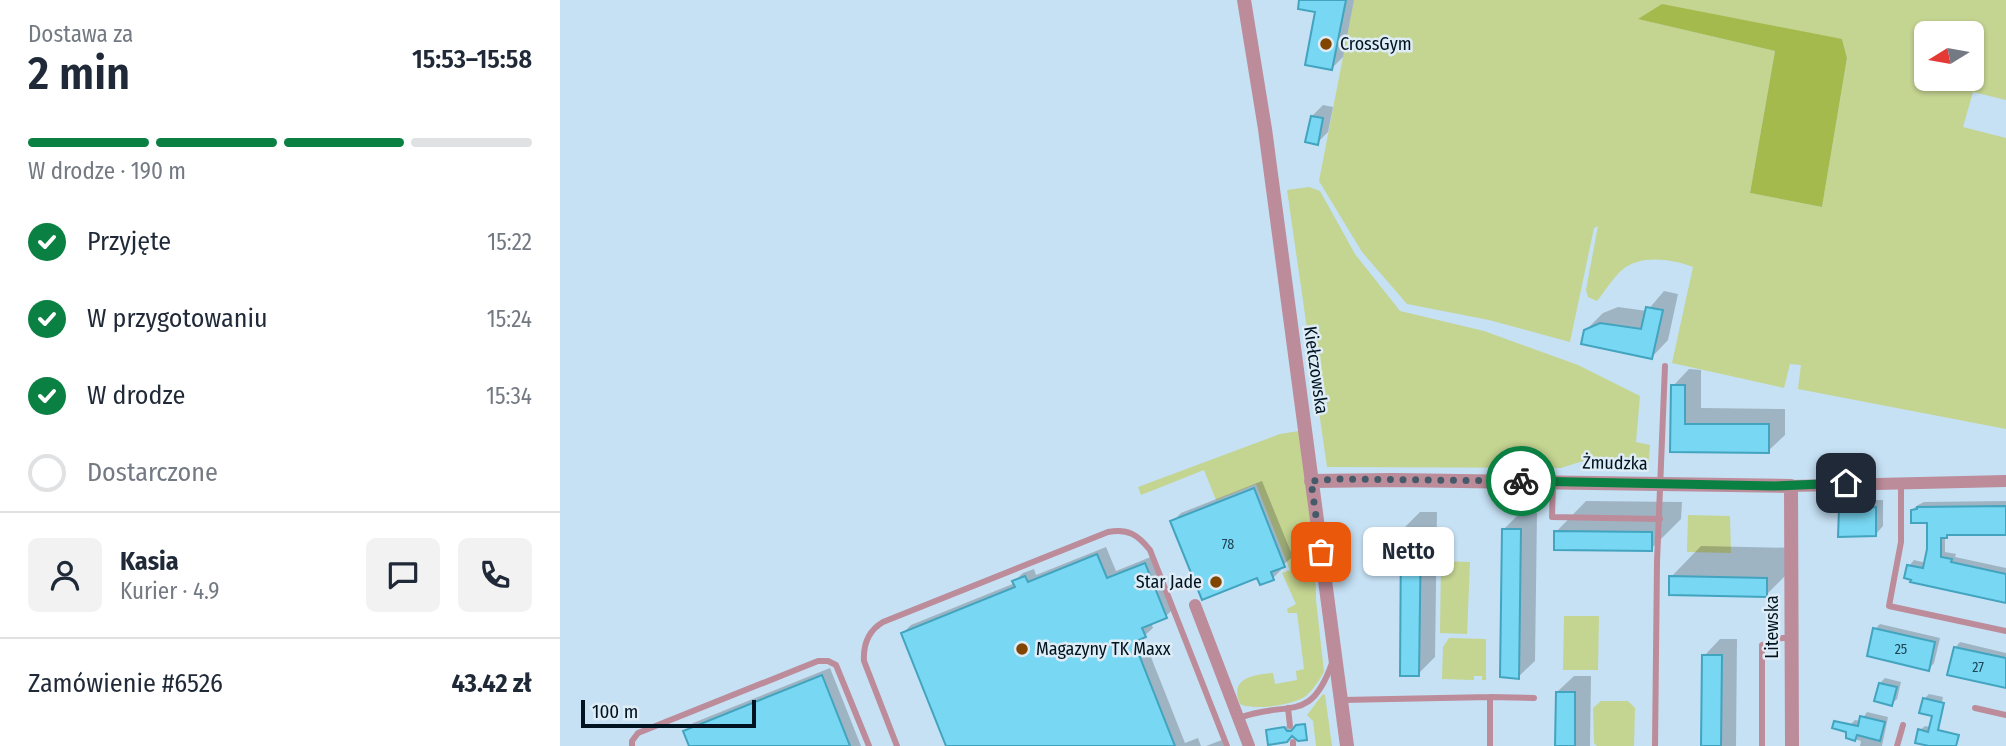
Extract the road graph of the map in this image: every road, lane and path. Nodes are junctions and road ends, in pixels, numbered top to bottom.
1 (1244, 0) edge
2 (1665, 366) dead end
3 (1311, 481) junction
4 (1553, 481) junction
5 (2006, 481) edge
6 (1900, 482) junction
7 (1661, 483) junction
8 (1791, 485) junction
9 (1660, 519) junction
10 (1195, 605) dead end
11 (2006, 631) edge
12 (1791, 638) junction
13 (1334, 654) junction
14 (1490, 698) junction
15 (1534, 698) dead end
16 (1340, 700) junction
17 (1288, 708) junction
18 (1975, 708) dead end
19 (2006, 715) edge
20 (1238, 719) junction
21 (1903, 725) dead end
22 (1290, 726) dead end
23 (632, 746) edge
24 (869, 746) edge
25 (897, 746) edge
26 (1227, 746) edge
27 (1249, 746) edge
28 (1347, 746) edge
29 (1490, 746) edge
30 (1655, 746) edge
31 (1762, 746) edge
32 (1792, 746) edge
33 (1897, 746) edge

1 - 3 street, Kiełczowska
2 - 7 lane
3 - 4 street, Żmudzka
3 - 13 street, Kiełczowska
4 - 7 street, Żmudzka
4 - 9 lane
5 - 6 street, Żmudzka
6 - 8 street, Żmudzka
6 - 11 lane
7 - 8 street, Żmudzka
7 - 9 lane
8 - 12 street, Litewska
9 - 30 lane
10 - 20 street
12 - 31 lane
12 - 32 street, Litewska
13 - 16 street, Kiełczowska
13 - 17 lane
14 - 15 lane
14 - 16 lane
14 - 29 lane
16 - 28 street, Kiełczowska
17 - 20 lane
17 - 22 lane
18 - 19 lane
20 - 27 street
21 - 33 lane
23 - 24 lane
25 - 26 lane

